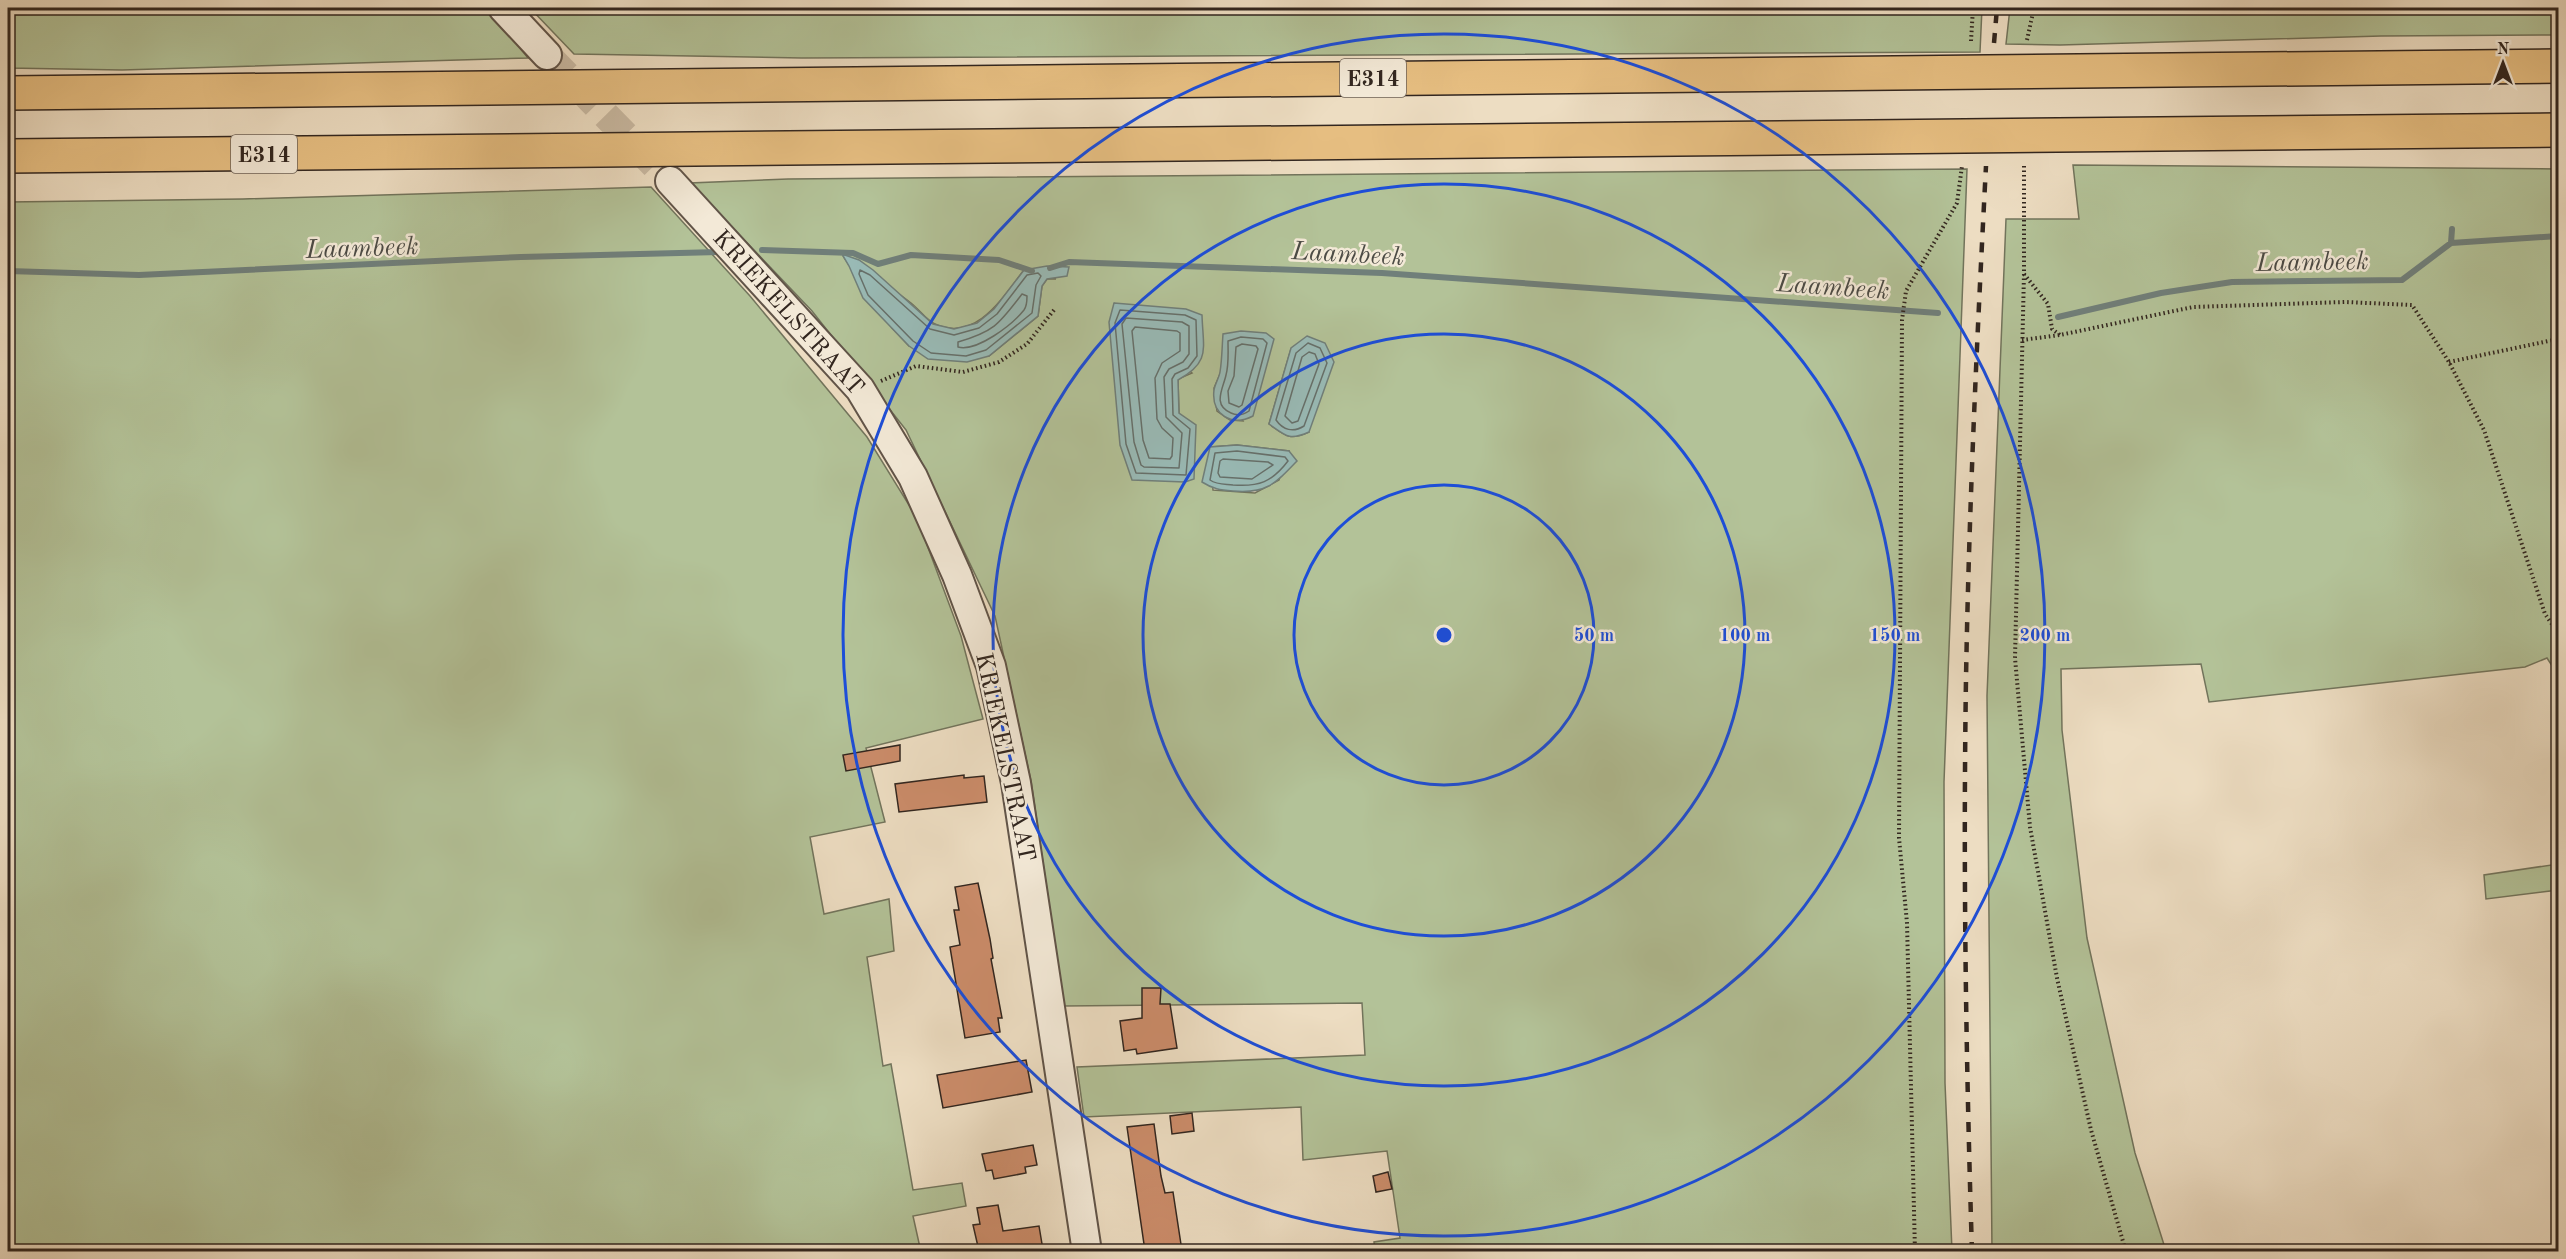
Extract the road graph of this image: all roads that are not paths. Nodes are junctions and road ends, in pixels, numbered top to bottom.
1 (502, 8) edge
2 (547, 55) tunnel mouth
3 (2559, 66) edge
4 (8, 93) edge
5 (2559, 130) edge
6 (8, 156) edge
7 (670, 181) tunnel mouth
8 (1087, 1251) edge

1 - 2 street
3 - 4 highway, E314
5 - 6 highway, E314
7 - 8 street, KRIEKELSTRAAT

